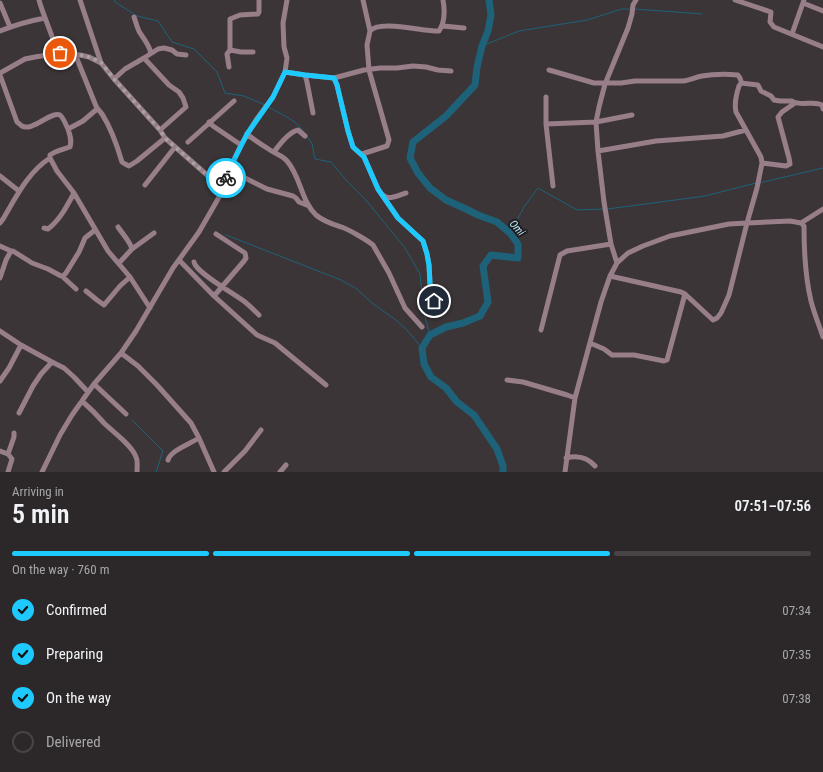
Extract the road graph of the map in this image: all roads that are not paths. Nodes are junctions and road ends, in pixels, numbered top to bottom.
1 (39, 0) edge
2 (80, 0) edge
3 (259, 0) edge
4 (287, 0) edge
5 (363, 0) edge
6 (442, 0) edge
7 (735, 0) edge
8 (804, 2) edge
9 (0, 3) edge
10 (633, 5) edge
11 (823, 11) edge
12 (134, 17) dead end
13 (45, 18) junction
14 (442, 26) junction
15 (10, 27) junction
16 (464, 28) dead end
17 (0, 31) edge
18 (370, 31) junction
19 (792, 34) junction
20 (823, 47) edge
21 (230, 50) junction
22 (253, 52) dead end
23 (57, 53) junction
24 (151, 53) junction
25 (75, 54) junction
26 (186, 55) dead end
27 (144, 58) junction
28 (101, 62) junction
29 (229, 67) dead end
30 (369, 70) junction
31 (549, 70) dead end
32 (451, 71) dead end
33 (285, 72) junction
34 (0, 74) edge
35 (305, 75) junction
36 (334, 78) junction
37 (114, 79) junction
38 (741, 83) junction
39 (605, 84) junction
40 (546, 97) dead end
41 (234, 101) dead end
42 (795, 103) junction
43 (97, 109) junction
44 (823, 109) edge
45 (313, 113) dead end
46 (632, 115) dead end
47 (209, 122) junction
48 (596, 122) junction
49 (546, 124) junction
50 (68, 128) junction
51 (160, 130) junction
52 (746, 130) junction
53 (247, 134) junction
54 (305, 136) dead end
55 (165, 138) junction
56 (188, 142) dead end
57 (241, 145) junction
58 (175, 147) junction
59 (598, 151) junction
60 (274, 152) junction
61 (362, 154) junction
62 (50, 158) junction
63 (762, 163) junction
64 (229, 170) junction
65 (0, 176) edge
66 (145, 184) dead end
67 (553, 186) dead end
68 (19, 191) junction
69 (222, 192) junction
70 (74, 193) junction
71 (406, 193) dead end
72 (382, 194) junction
73 (310, 206) junction
74 (823, 209) edge
75 (0, 223) edge
76 (747, 223) junction
77 (801, 223) junction
78 (118, 227) dead end
79 (44, 228) dead end
80 (95, 230) junction
81 (154, 233) dead end
82 (216, 234) dead end
83 (611, 244) junction
84 (0, 246) edge
85 (132, 249) junction
86 (11, 251) junction
87 (179, 260) junction
88 (194, 262) dead end
89 (119, 263) junction
90 (617, 263) junction
91 (63, 276) junction
92 (610, 276) junction
93 (130, 277) junction
94 (0, 278) edge
95 (222, 288) junction
96 (76, 289) dead end
97 (86, 291) dead end
98 (685, 294) junction
99 (214, 296) junction
100 (150, 308) junction
101 (436, 313) dead end
102 (259, 315) dead end
103 (422, 327) dead end
104 (822, 328) edge
105 (541, 330) dead end
106 (0, 331) edge
107 (823, 336) edge
108 (590, 343) junction
109 (21, 345) junction
110 (121, 353) junction
111 (52, 362) junction
112 (507, 380) dead end
113 (0, 381) edge
114 (94, 384) junction
115 (326, 385) dead end
116 (88, 392) junction
117 (575, 398) junction
118 (82, 401) junction
119 (19, 413) dead end
120 (126, 414) dead end
121 (261, 430) dead end
122 (14, 432) dead end
123 (199, 438) junction
124 (0, 451) edge
125 (8, 454) junction
126 (566, 458) junction
127 (168, 460) dead end
128 (286, 465) dead end
129 (595, 466) dead end
130 (8, 472) edge
131 (42, 472) edge
132 (137, 472) edge
133 (214, 472) edge
134 (224, 472) edge
135 (280, 472) edge
136 (564, 472) edge

1 - 13 street
2 - 28 street
3 - 21 street
4 - 33 street
5 - 18 street
6 - 14 street
7 - 19 street
8 - 11 street
8 - 19 street
9 - 15 street
10 - 39 street
12 - 24 street
13 - 15 street
13 - 23 street
14 - 16 street
14 - 18 street
15 - 17 street
18 - 30 street
19 - 20 street
21 - 22 street
21 - 29 street
23 - 25 street
23 - 34 street
24 - 26 street
24 - 27 street
25 - 28 street
25 - 43 street
27 - 37 street
27 - 51 street
28 - 37 street
30 - 32 street
30 - 36 street
30 - 61 street
31 - 39 street
33 - 35 street
33 - 53 street
34 - 50 street
35 - 36 street
35 - 45 street
36 - 61 street
37 - 51 street
38 - 39 street
38 - 42 street
38 - 52 street
39 - 48 street
40 - 49 street
41 - 47 street
42 - 44 street
42 - 63 street
43 - 50 street
43 - 55 street
46 - 48 street
47 - 56 street
47 - 57 street
48 - 49 street
48 - 59 street
49 - 67 street
50 - 62 street
51 - 55 street
52 - 59 street
52 - 63 street
53 - 57 street
53 - 60 street
54 - 60 street
55 - 58 street
57 - 64 street
58 - 66 street
58 - 69 street
59 - 83 street
60 - 73 street
61 - 72 street
62 - 68 street
62 - 70 street
63 - 76 street
64 - 69 street
64 - 73 street
65 - 68 street
68 - 75 street
69 - 87 street
70 - 79 street
70 - 80 street
71 - 72 street
72 - 101 street
73 - 103 street
74 - 77 street
76 - 77 street
76 - 90 street
76 - 98 street
77 - 104 street
78 - 85 street
80 - 89 street
80 - 91 street
81 - 85 street
82 - 95 street
83 - 90 street
83 - 105 street
84 - 86 street
85 - 89 street
86 - 91 street
86 - 94 street
87 - 99 street
87 - 100 street
88 - 95 street
89 - 93 street
90 - 92 street
91 - 96 street
92 - 98 street
92 - 108 street
93 - 97 street
93 - 100 street
95 - 99 street
95 - 102 street
98 - 108 street
99 - 115 street
100 - 110 street
104 - 107 street
106 - 109 street
108 - 117 street
109 - 111 street
109 - 113 street
110 - 114 street
110 - 123 street
111 - 116 street
111 - 119 street
112 - 117 street
114 - 116 street
114 - 120 street
116 - 118 street
117 - 126 street
118 - 131 street
118 - 132 street
121 - 134 street
122 - 125 street
123 - 127 street
123 - 133 street
124 - 125 street
125 - 130 street
126 - 129 street
126 - 136 street
128 - 135 street

